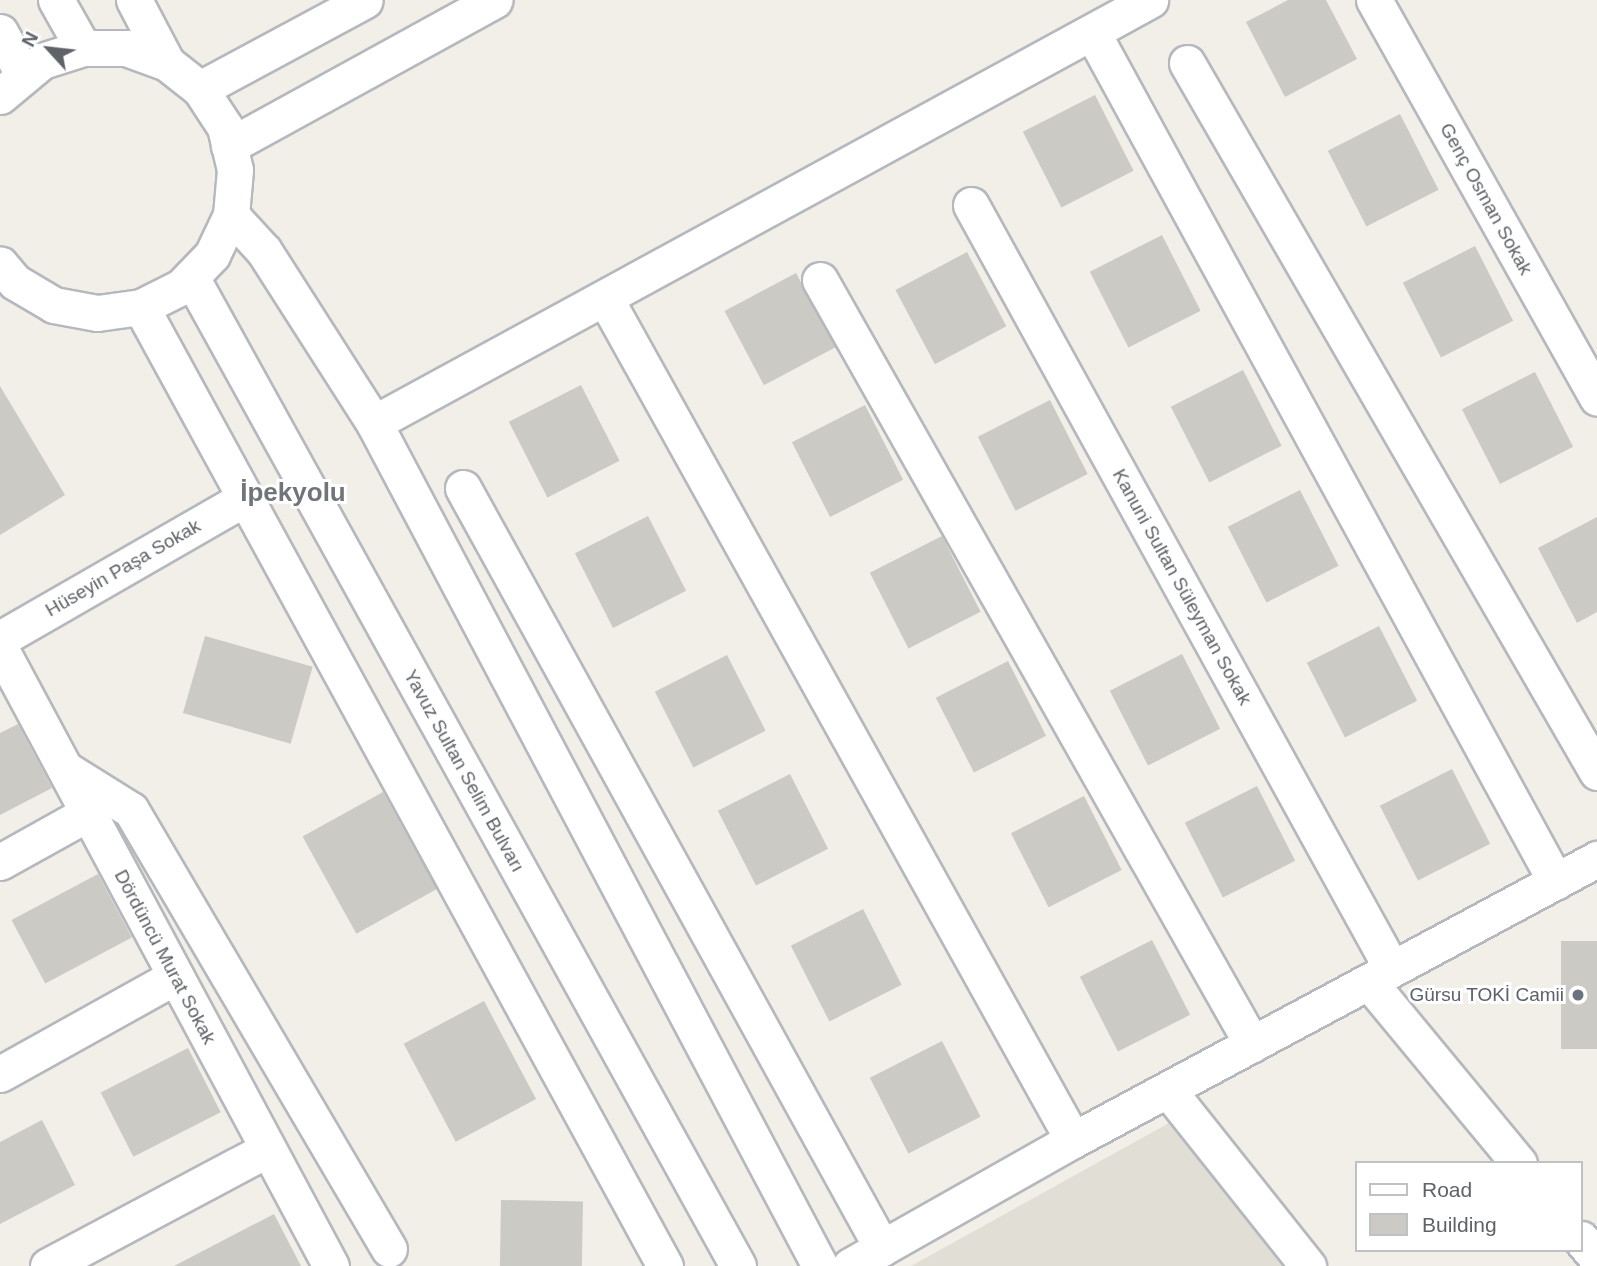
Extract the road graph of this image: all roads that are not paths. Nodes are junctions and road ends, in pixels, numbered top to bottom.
1 (56, 0) edge
2 (134, 0) edge
3 (365, 0) edge
4 (495, 0) edge
5 (1150, 0) edge
6 (1374, 0) edge
7 (0, 32) edge
8 (1092, 32) junction
9 (83, 48) junction
10 (167, 63) junction
11 (1187, 64) dead end
12 (12, 85) edge
13 (200, 89) junction
14 (229, 146) junction
15 (971, 205) dead end
16 (230, 215) junction
17 (2, 269) edge
18 (191, 277) junction
19 (820, 280) dead end
20 (606, 298) junction
21 (141, 307) junction
22 (1597, 398) edge
23 (374, 423) junction
24 (463, 488) dead end
25 (245, 498) junction
26 (0, 639) edge
27 (0, 648) edge
28 (64, 768) junction
29 (1597, 772) edge
30 (88, 813) junction
31 (1597, 859) edge
32 (0, 862) edge
33 (1556, 881) junction
34 (1381, 975) junction
35 (176, 976) junction
36 (263, 1034) junction
37 (1252, 1044) junction
38 (218, 1054) junction
39 (0, 1074) edge
40 (1168, 1090) junction
41 (1073, 1140) junction
42 (268, 1149) junction
43 (1518, 1161) edge
44 (1583, 1240) edge
45 (882, 1248) junction
46 (389, 1249) dead end
47 (1597, 1258) edge
48 (48, 1266) edge
49 (331, 1266) edge
50 (665, 1266) edge
51 (738, 1266) edge
52 (820, 1266) edge
53 (850, 1266) edge
54 (1308, 1266) edge

1 - 9 street
2 - 10 street
3 - 13 street
4 - 14 street
5 - 8 street
6 - 22 street, Genç Osman Sokak
7 - 12 street
8 - 20 street
8 - 33 street
9 - 10 street
9 - 12 street
10 - 13 street
11 - 29 street
13 - 14 street
14 - 16 street
15 - 34 street, Kanuni Sultan Süleyman Sokak
16 - 18 street
16 - 23 street
17 - 21 street
18 - 21 street
18 - 51 street, Yavuz Sultan Selim Bulvarı
19 - 37 street
20 - 23 street
20 - 41 street
21 - 25 street
23 - 52 street
24 - 45 street
25 - 26 street, Hüseyin Paşa Sokak
25 - 50 street
27 - 28 street, Dördüncü Murat Sokak
28 - 30 street, Dördüncü Murat Sokak
28 - 36 street
30 - 32 street
30 - 35 street, Dördüncü Murat Sokak
31 - 33 street
33 - 34 street
34 - 37 street
34 - 43 street, Kanuni Sultan Süleyman Sokak
35 - 38 street, Dördüncü Murat Sokak
35 - 39 street
36 - 38 street
36 - 46 street
37 - 40 street
38 - 42 street, Dördüncü Murat Sokak
40 - 41 street
40 - 54 street
41 - 45 street
42 - 48 street
42 - 49 street, Dördüncü Murat Sokak
44 - 47 street
45 - 53 street

